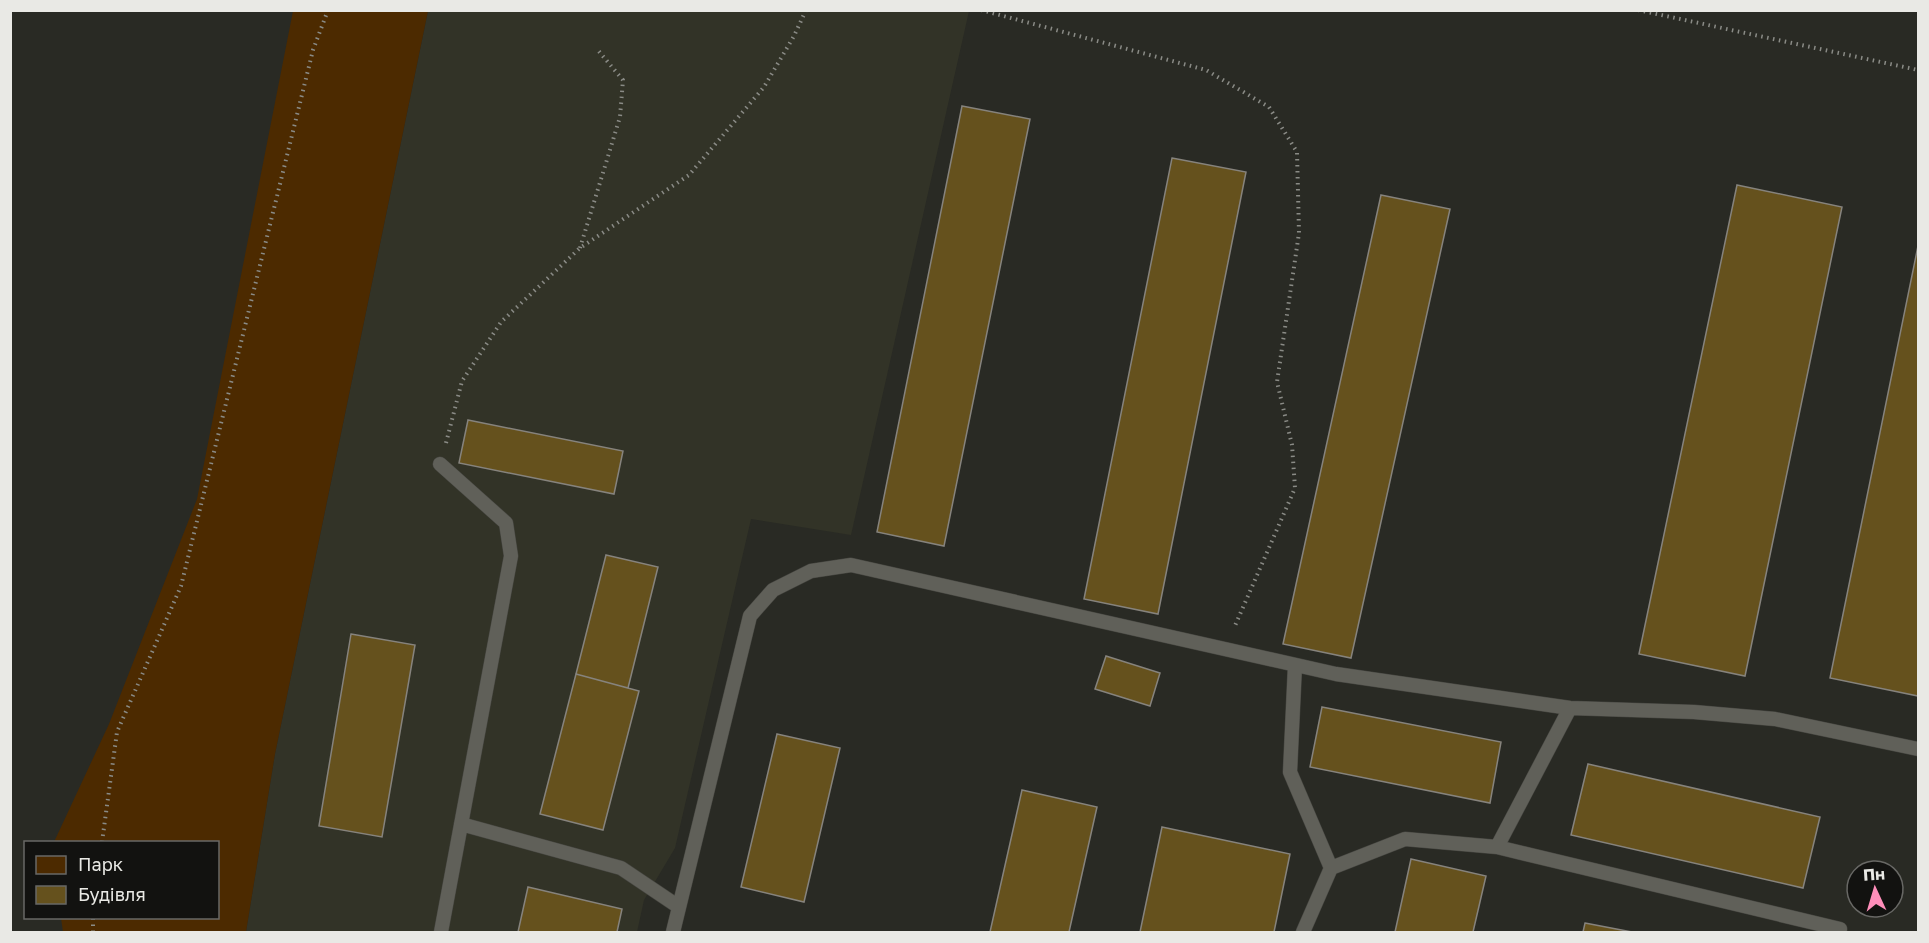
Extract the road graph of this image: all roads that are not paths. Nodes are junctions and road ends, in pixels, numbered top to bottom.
1 (440, 464) road end
2 (1295, 665) junction
3 (1570, 708) junction
4 (1918, 749) edge
5 (461, 824) junction
6 (1497, 847) junction
7 (1330, 868) junction
8 (679, 907) junction
9 (1840, 929) dead end
10 (441, 933) edge
11 (673, 933) edge
12 (1303, 933) edge

1 - 5 lane
2 - 3 lane
2 - 7 lane
2 - 8 lane
3 - 4 lane
3 - 6 lane
5 - 8 lane
5 - 10 lane
6 - 7 lane
6 - 9 lane
7 - 12 lane
8 - 11 lane

